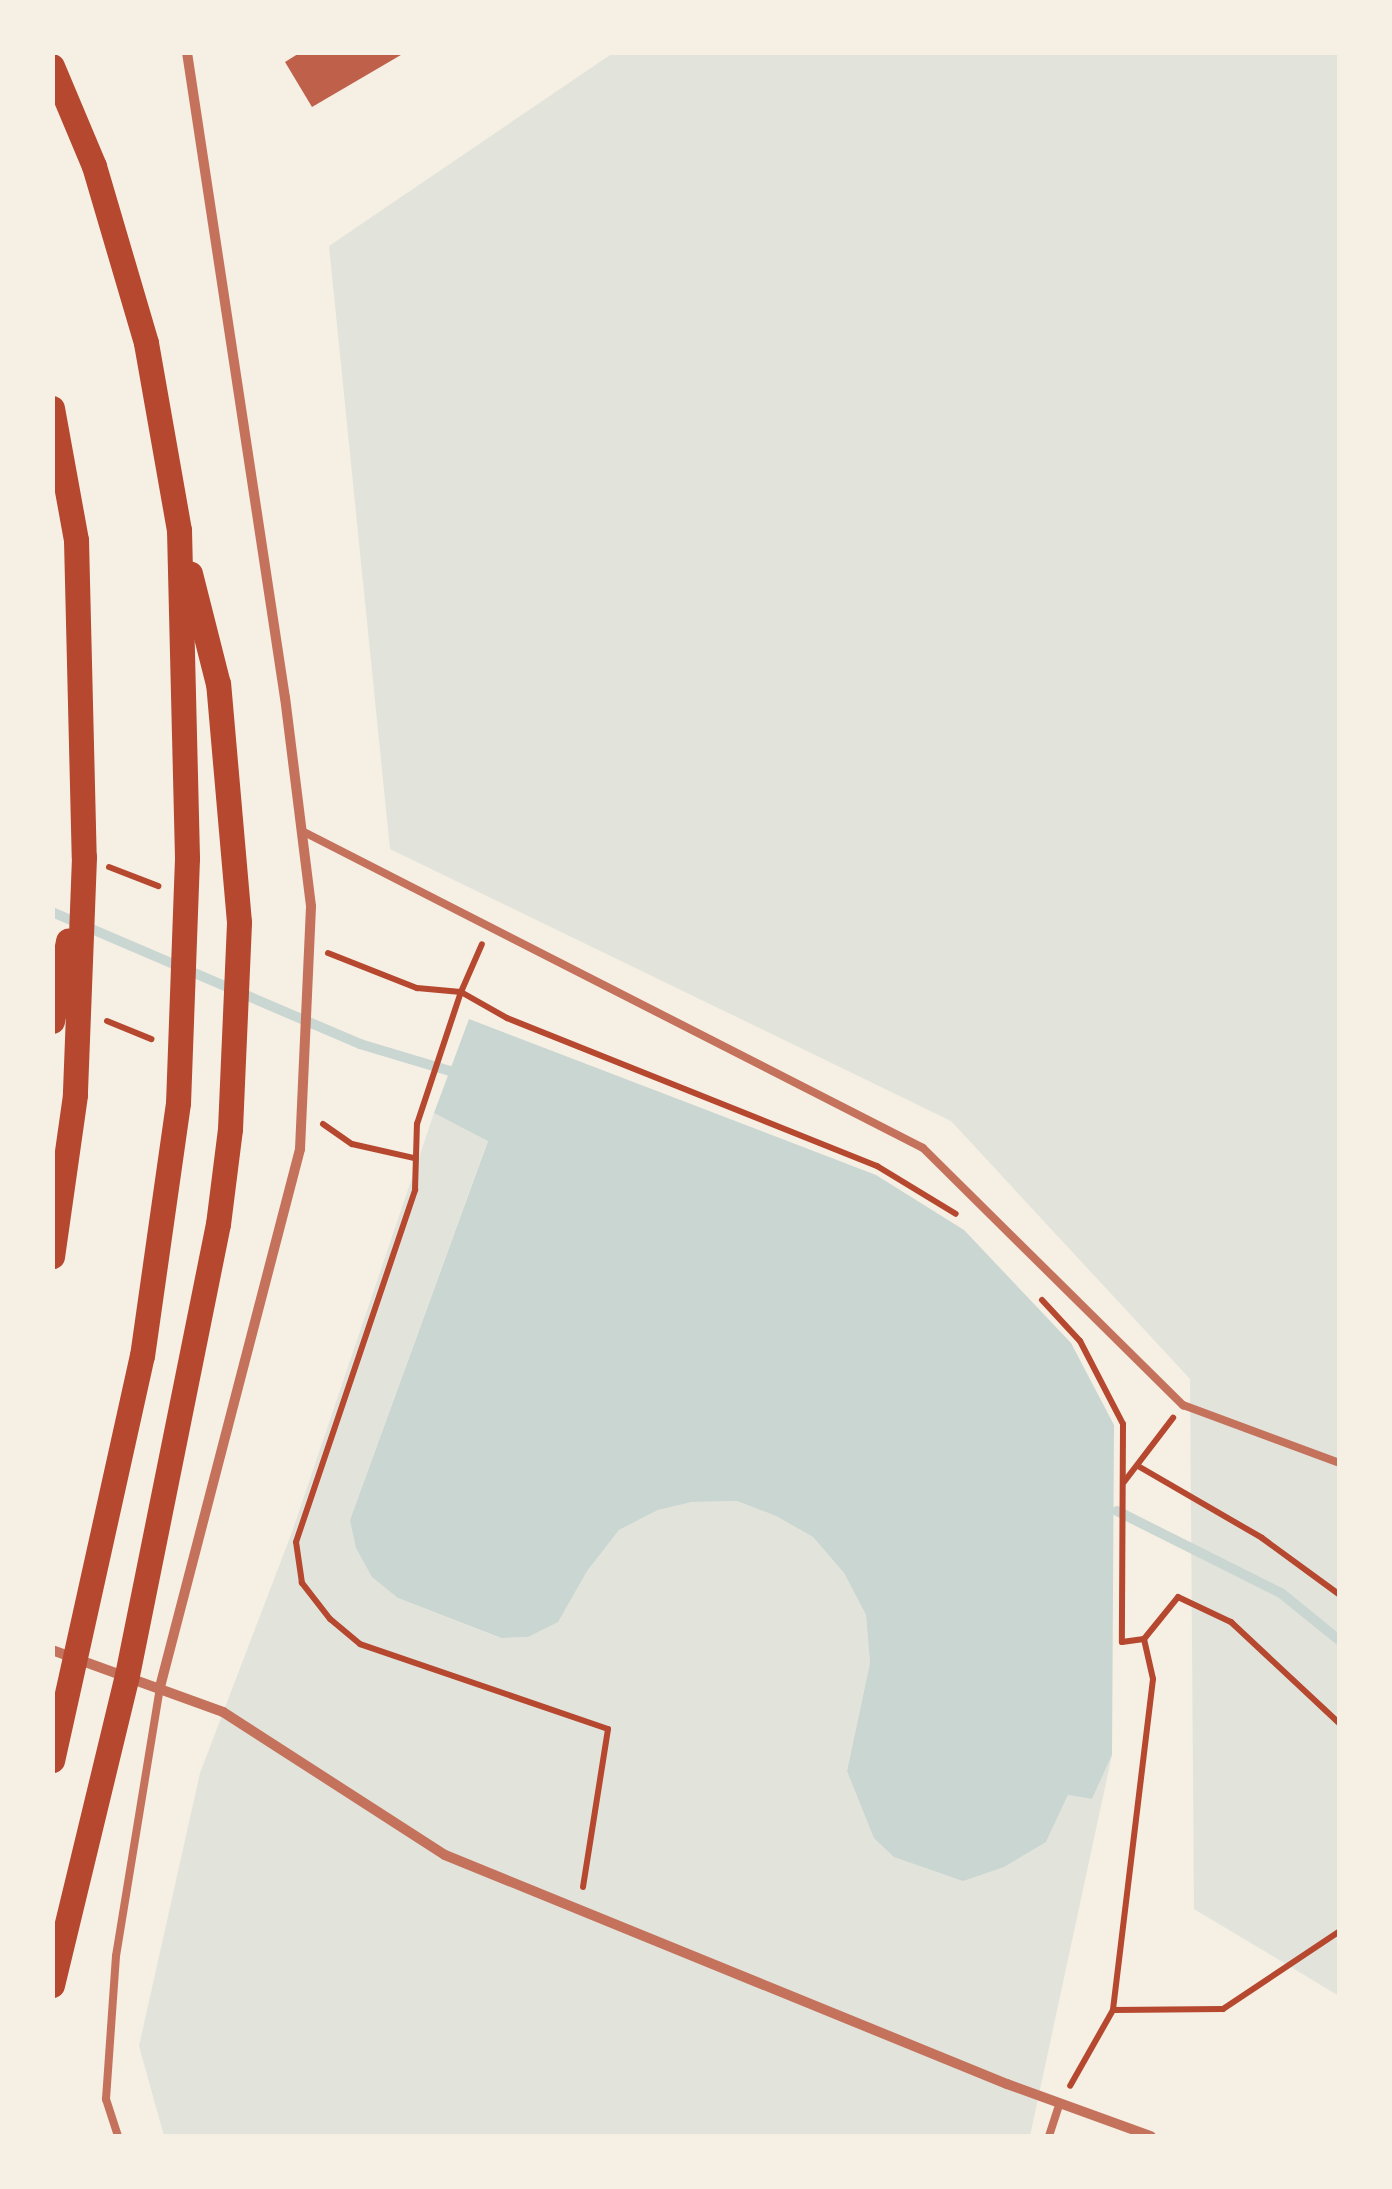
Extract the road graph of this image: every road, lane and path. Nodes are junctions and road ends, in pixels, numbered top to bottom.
1 (186, 52) edge
2 (52, 66) edge
3 (52, 408) edge
4 (179, 530) junction
5 (302, 831) junction
6 (84, 857) junction
7 (52, 1021) edge
8 (321, 1123) dead end
9 (414, 1158) junction
10 (971, 1225) dead end
11 (52, 1256) edge
12 (1039, 1298) dead end
13 (1183, 1405) junction
14 (1340, 1463) edge
15 (1138, 1466) junction
16 (1124, 1482) junction
17 (1340, 1595) edge
18 (1144, 1639) junction
19 (52, 1650) edge
20 (127, 1675) junction
21 (160, 1687) junction
22 (1340, 1724) edge
23 (52, 1760) edge
24 (580, 1908) junction
25 (1340, 1931) edge
26 (52, 1985) edge
27 (1113, 2010) junction
28 (1060, 2104) junction
29 (118, 2136) edge
30 (1049, 2136) edge
31 (1150, 2136) edge

1 - 5 street
2 - 4 highway
3 - 6 highway
4 - 20 highway
4 - 23 highway
5 - 13 lane
5 - 21 street
6 - 7 highway
6 - 11 highway
8 - 9 path
9 - 10 path
9 - 24 path
12 - 16 path
13 - 14 lane
13 - 15 path
15 - 16 path
15 - 17 path
16 - 18 path
18 - 22 path
18 - 27 path
19 - 20 street
20 - 21 street
20 - 26 highway
21 - 24 street
21 - 29 lane
24 - 28 street
25 - 27 path
27 - 28 path
28 - 30 lane
28 - 31 street

